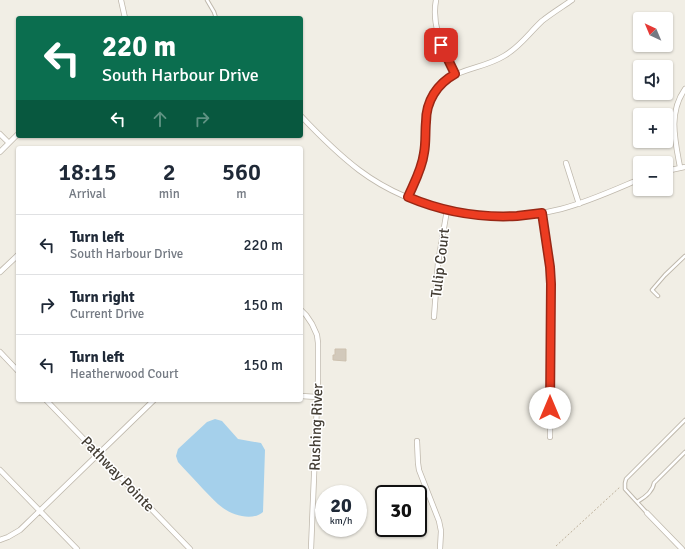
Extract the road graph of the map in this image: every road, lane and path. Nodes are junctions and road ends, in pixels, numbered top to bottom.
1 (121, 0) edge
2 (207, 0) edge
3 (436, 0) edge
4 (572, 0) edge
5 (125, 16) edge
6 (215, 16) edge
7 (455, 74) junction
8 (685, 88) edge
9 (303, 118) edge
10 (0, 134) edge
11 (16, 136) edge
12 (9, 143) junction
13 (0, 152) edge
14 (566, 163) dead end
15 (683, 167) edge
16 (673, 169) edge
17 (633, 182) edge
18 (408, 197) junction
19 (579, 204) junction
20 (447, 210) junction
21 (542, 213) junction
22 (685, 256) edge
23 (16, 257) edge
24 (0, 272) edge
25 (658, 296) dead end
26 (303, 312) edge
27 (434, 317) dead end
28 (0, 352) edge
29 (16, 369) edge
30 (303, 396) edge
31 (317, 396) junction
32 (48, 402) edge
33 (152, 402) edge
34 (685, 420) edge
35 (550, 437) dead end
36 (417, 441) dead end
37 (685, 452) edge
38 (99, 454) junction
39 (0, 470) edge
40 (625, 482) junction
41 (637, 502) junction
42 (40, 511) junction
43 (647, 513) joint
44 (0, 540) edge
45 (556, 546) dead end
46 (77, 549) edge
47 (190, 549) edge
48 (311, 549) edge
49 (440, 549) edge
50 (682, 549) edge

1 - 5 street
2 - 6 lane
3 - 7 street
4 - 7 street
7 - 18 street
8 - 15 street
9 - 18 street
10 - 12 street
11 - 12 street
12 - 13 street
14 - 19 street
15 - 16 street
17 - 19 street
18 - 20 street
19 - 21 street
20 - 21 street
20 - 27 street, Tulip Court
21 - 35 street
22 - 25 lane
23 - 24 street
26 - 31 street, Rushing River
28 - 29 street
30 - 31 street
31 - 48 street, Rushing River
32 - 38 street, Pathway Pointe
33 - 38 street
34 - 40 lane
36 - 49 street
37 - 41 lane
38 - 42 street
38 - 47 street, Pathway Pointe
39 - 42 street
40 - 41 lane
40 - 45 path
41 - 43 lane
42 - 44 street
42 - 46 street
43 - 50 street

